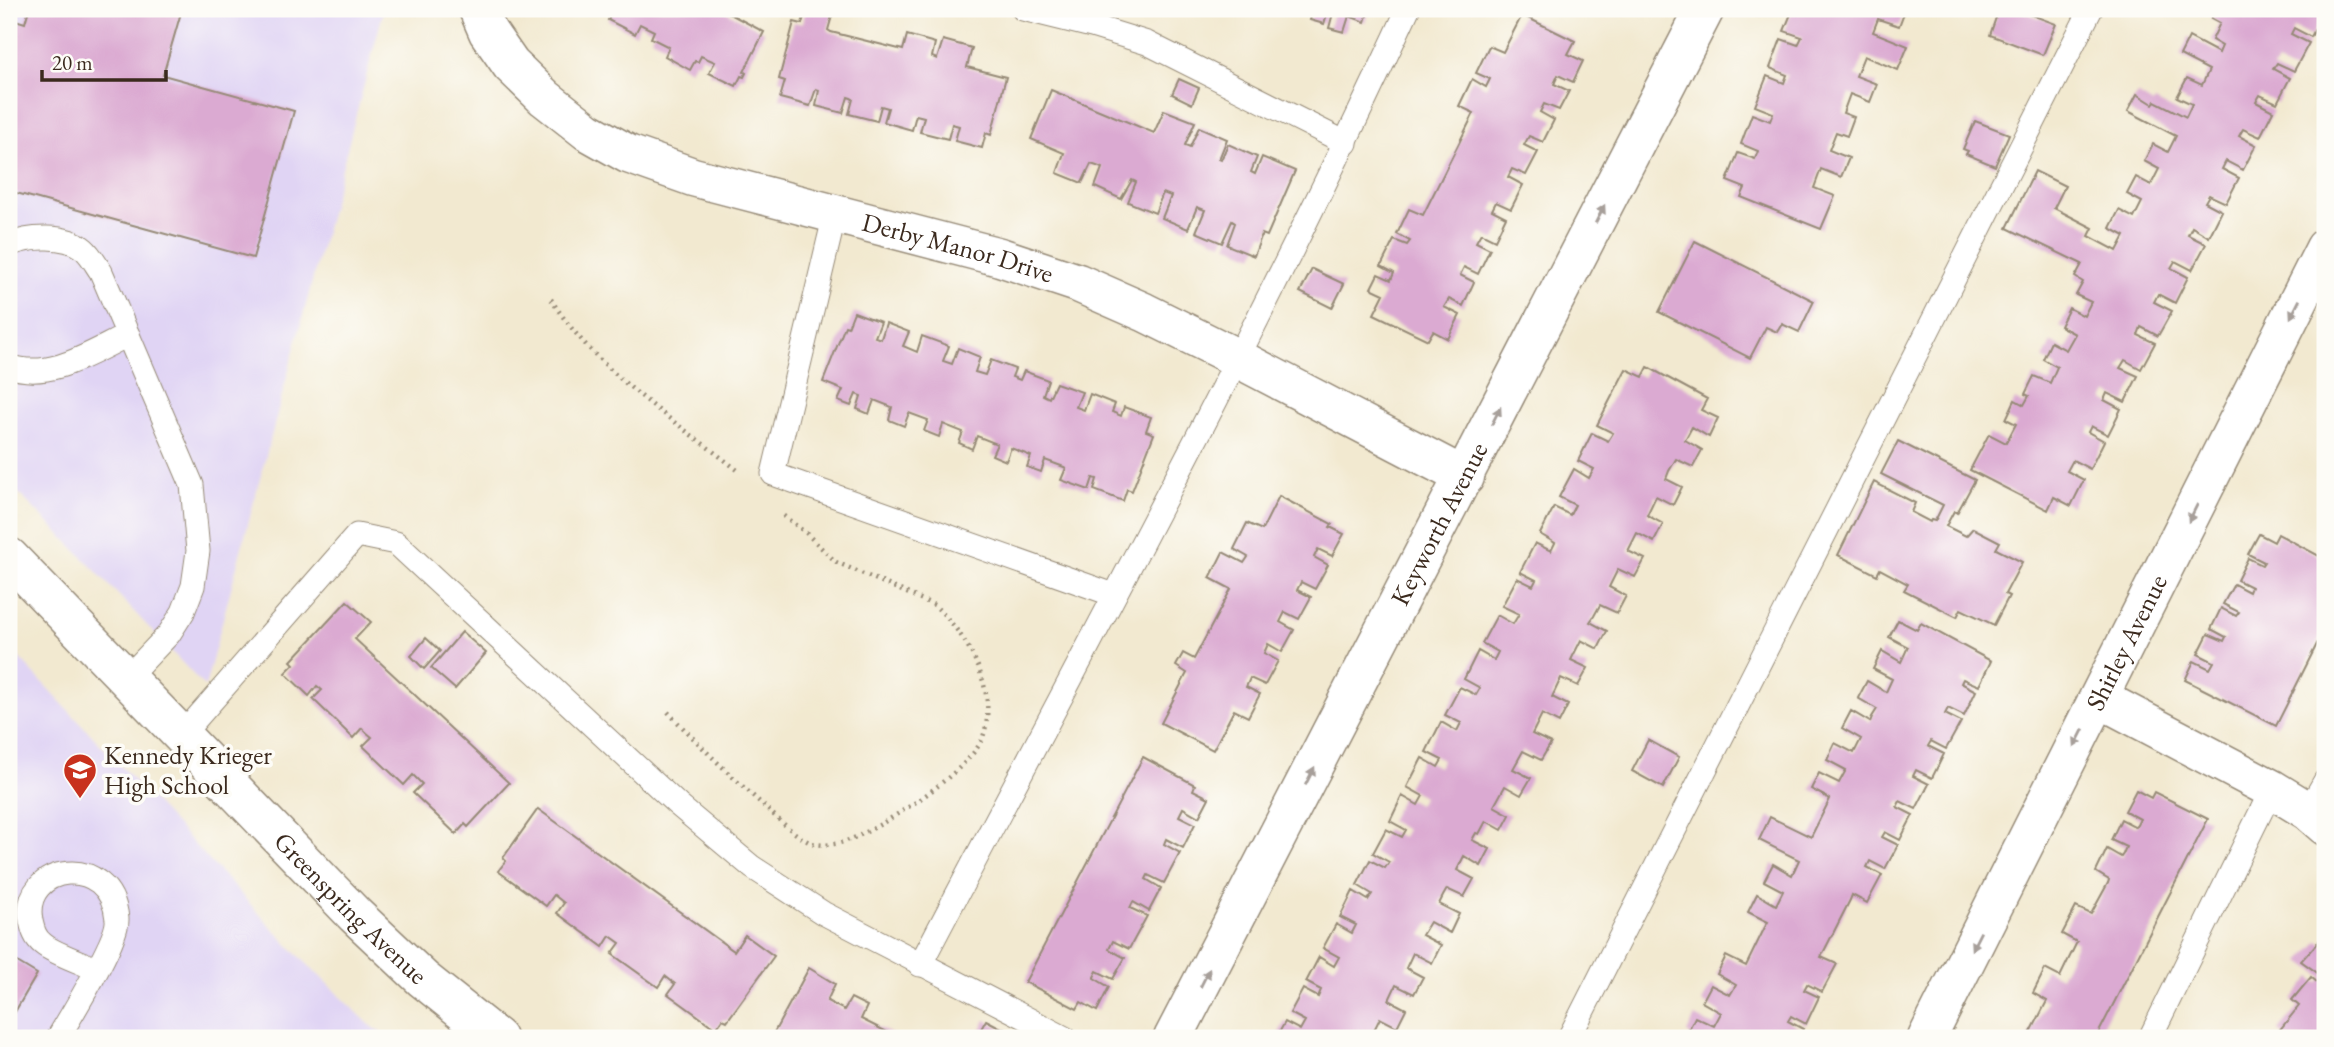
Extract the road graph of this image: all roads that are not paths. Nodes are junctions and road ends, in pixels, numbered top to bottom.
1 (478, 9) edge
2 (1023, 9) edge
3 (1408, 9) edge
4 (2091, 9) edge
5 (1698, 11) edge
6 (1346, 143) junction
7 (835, 214) junction
8 (9, 245) edge
9 (2325, 248) edge
10 (128, 335) junction
11 (1239, 359) junction
12 (9, 366) edge
13 (1465, 477) junction
14 (9, 557) edge
15 (1114, 595) junction
16 (127, 678) junction
17 (2099, 698) junction
18 (182, 735) junction
19 (2272, 789) junction
20 (2320, 806) edge
21 (920, 965) junction
22 (96, 969) junction
23 (58, 1038) edge
24 (496, 1038) edge
25 (1065, 1038) edge
26 (1173, 1038) edge
27 (1569, 1038) edge
28 (1927, 1038) edge
29 (2150, 1038) edge

1 - 7 street, Derby Manor Drive
2 - 6 lane
3 - 6 lane
4 - 27 lane
13 -> 5 street, Keyworth Avenue
6 - 11 lane
7 - 11 street, Derby Manor Drive
7 - 15 lane
8 - 10 lane
9 -> 17 street, Shirley Avenue
10 - 12 lane
10 - 16 lane
11 - 13 street, Derby Manor Drive
11 - 15 lane
26 -> 13 street, Keyworth Avenue
14 - 16 street, Greenspring Avenue
15 - 21 lane
16 - 18 street, Greenspring Avenue
17 - 19 street
17 -> 28 street, Shirley Avenue
18 - 21 lane
18 - 24 street, Greenspring Avenue
19 - 20 street
19 - 29 lane
21 - 25 lane
22 - 22 lane
22 - 23 lane

